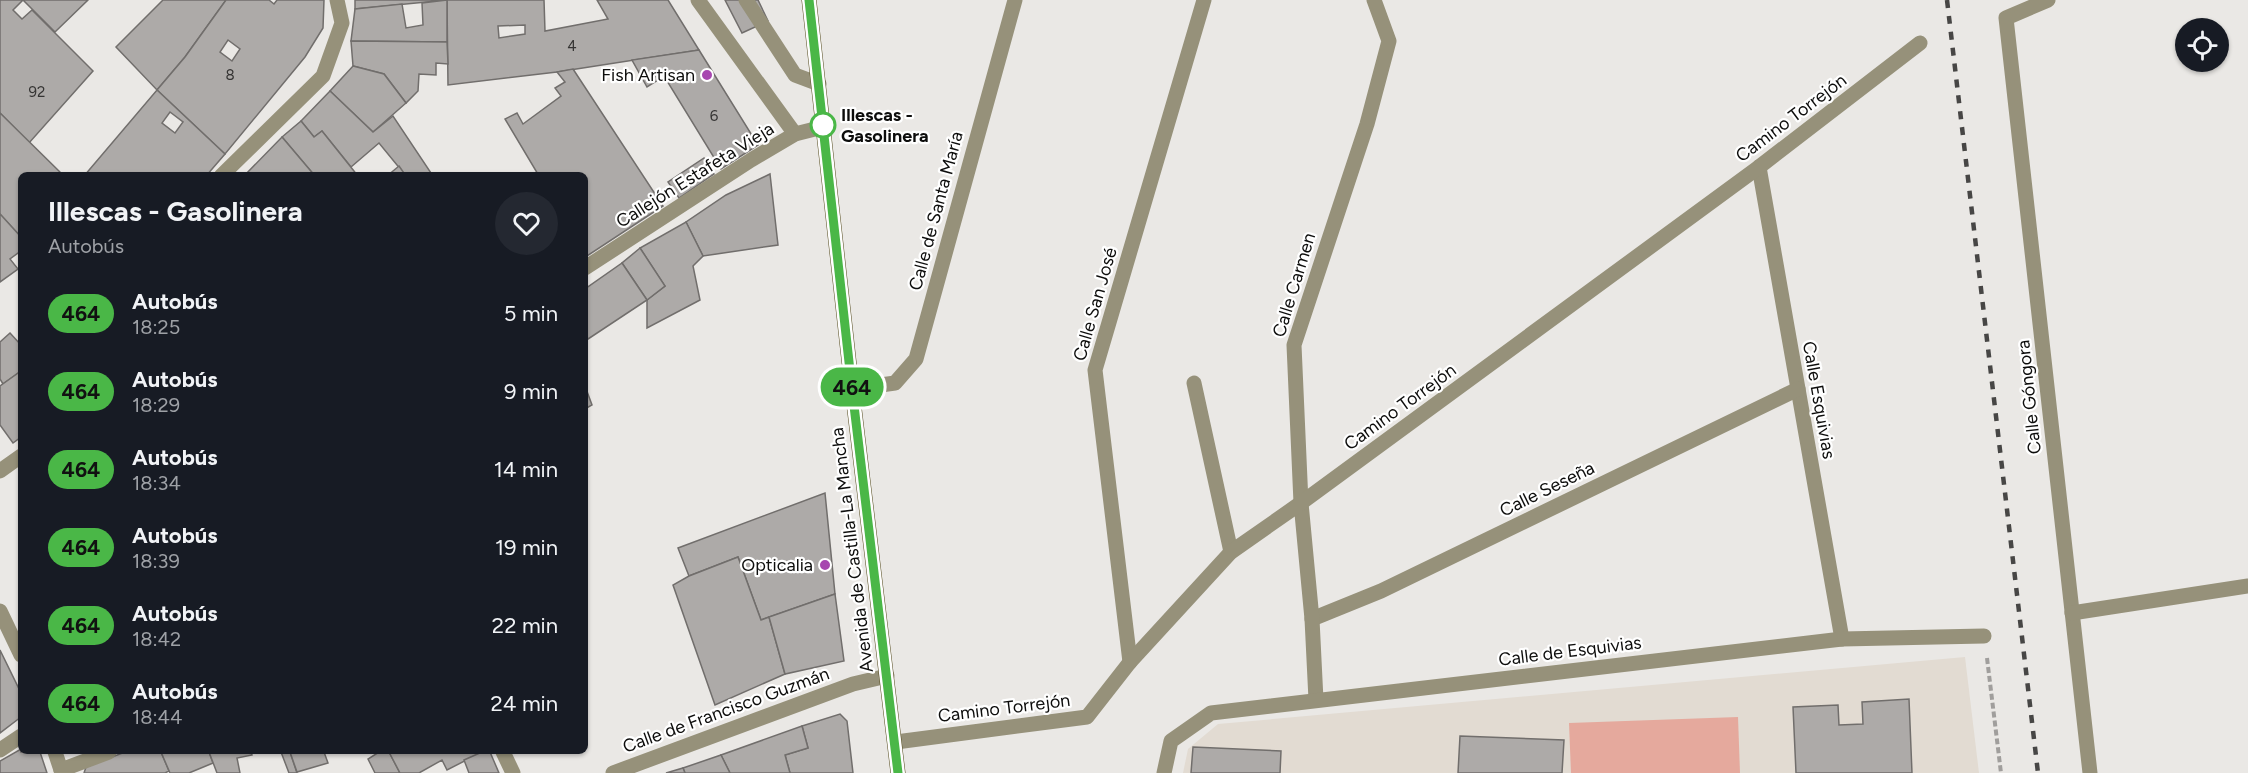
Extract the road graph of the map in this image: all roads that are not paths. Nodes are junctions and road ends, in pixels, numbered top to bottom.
1 (337, 0) edge
2 (698, 0) edge
3 (746, 0) edge
4 (809, 0) edge
5 (1015, 0) edge
6 (1204, 0) edge
7 (1374, 0) edge
8 (2048, 0) edge
9 (1920, 43) dead end
10 (819, 84) junction
11 (824, 127) junction
12 (795, 134) junction
13 (1759, 167) junction
14 (225, 172) edge
15 (588, 266) edge
16 (1194, 383) dead end
17 (852, 389) junction
18 (1798, 389) junction
19 (18, 458) edge
20 (0, 471) edge
21 (1302, 503) junction
22 (1232, 552) junction
23 (2248, 586) edge
24 (0, 611) edge
25 (2072, 613) junction
26 (1312, 619) junction
27 (1984, 636) road end
28 (1842, 639) junction
29 (18, 649) edge
30 (1130, 662) junction
31 (887, 676) junction
32 (1316, 700) junction
33 (18, 738) edge
34 (896, 742) junction
35 (0, 750) edge
36 (56, 754) edge
37 (105, 754) edge
38 (504, 754) edge
39 (61, 772) edge
40 (513, 773) edge
41 (613, 773) edge
42 (898, 773) edge
43 (1164, 773) edge
44 (2090, 773) edge

1 - 14 street
2 - 12 street
3 - 10 street
4 - 10 main road, Avenida de Castilla-La Mancha
5 - 17 street, Calle de Santa María
6 - 30 street, Calle San José
7 - 21 street, Calle Carmen
8 - 25 street, Calle Góngora
9 - 13 street, Camino Torrejón
10 - 11 main road, Avenida de Castilla-La Mancha
11 - 12 street, Callejón Estafeta Vieja
11 - 17 main road, Avenida de Castilla-La Mancha
12 - 15 street, Callejón Estafeta Vieja
13 - 18 street, Calle Esquivias
13 - 21 street, Camino Torrejón
16 - 22 street
17 - 31 main road, Avenida de Castilla-La Mancha
18 - 26 street, Calle Seseña
18 - 28 street, Calle Esquivias
19 - 20 street
21 - 22 street, Camino Torrejón
21 - 26 street, Calle Carmen
22 - 30 street, Camino Torrejón
23 - 25 street
24 - 29 street
25 - 44 street, Calle Góngora
26 - 32 street, Calle Carmen
27 - 28 street, Calle de Esquivias
28 - 32 street, Calle de Esquivias
30 - 34 street, Camino Torrejón
31 - 34 main road, Avenida de Castilla-La Mancha
31 - 41 street, Calle de Francisco Guzmán
32 - 43 street, Calle de Esquivias
33 - 35 street
34 - 42 main road, Avenida de Castilla-La Mancha
36 - 39 street
37 - 39 street
38 - 40 street

